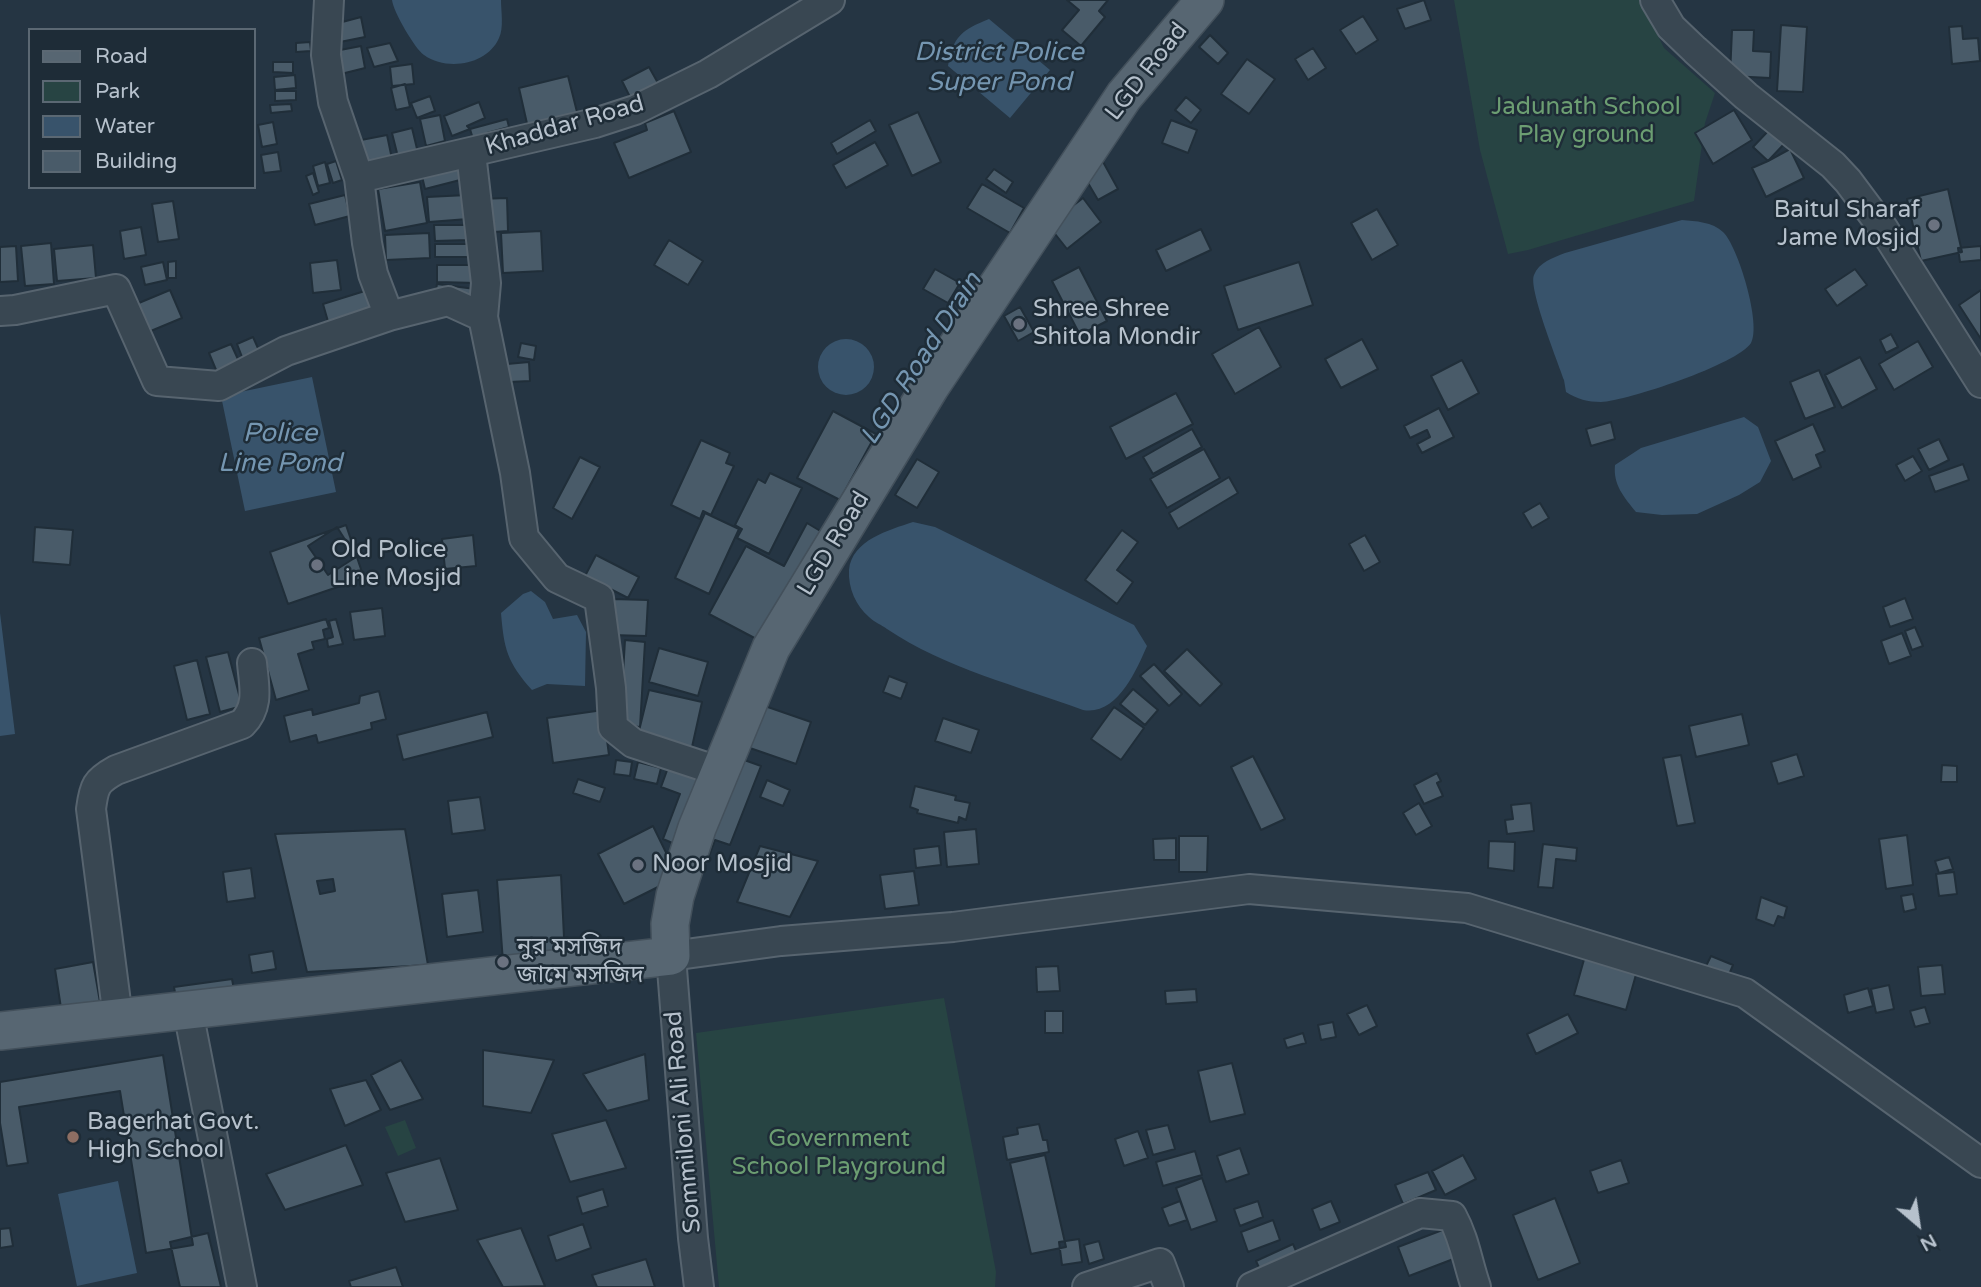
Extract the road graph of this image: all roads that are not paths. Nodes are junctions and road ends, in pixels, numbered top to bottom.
1 (329, 0) edge
2 (831, 0) edge
3 (1205, 0) edge
4 (1655, 0) edge
5 (471, 153) junction
6 (360, 183) junction
7 (0, 311) edge
8 (389, 316) junction
9 (484, 317) junction
10 (1981, 383) edge
11 (252, 663) dead end
12 (720, 772) junction
13 (671, 956) junction
14 (188, 1010) junction
15 (118, 1018) junction
16 (0, 1031) edge
17 (1981, 1163) edge
18 (243, 1287) edge
19 (699, 1287) edge
20 (1087, 1287) edge
21 (1168, 1287) edge
22 (1252, 1287) edge
23 (1476, 1287) edge

1 - 6 street
2 - 5 street, Khaddar Road
3 - 12 main road, LGD Road
4 - 10 street
5 - 6 street, Khaddar Road
5 - 9 street
6 - 8 street
7 - 8 street
8 - 9 street
9 - 12 street
11 - 15 street
12 - 13 main road, LGD Road
13 - 14 main road
13 - 17 street
13 - 19 street, Sommiloni Ali Road
14 - 15 main road
14 - 18 street
15 - 16 main road
20 - 21 street
22 - 23 street

